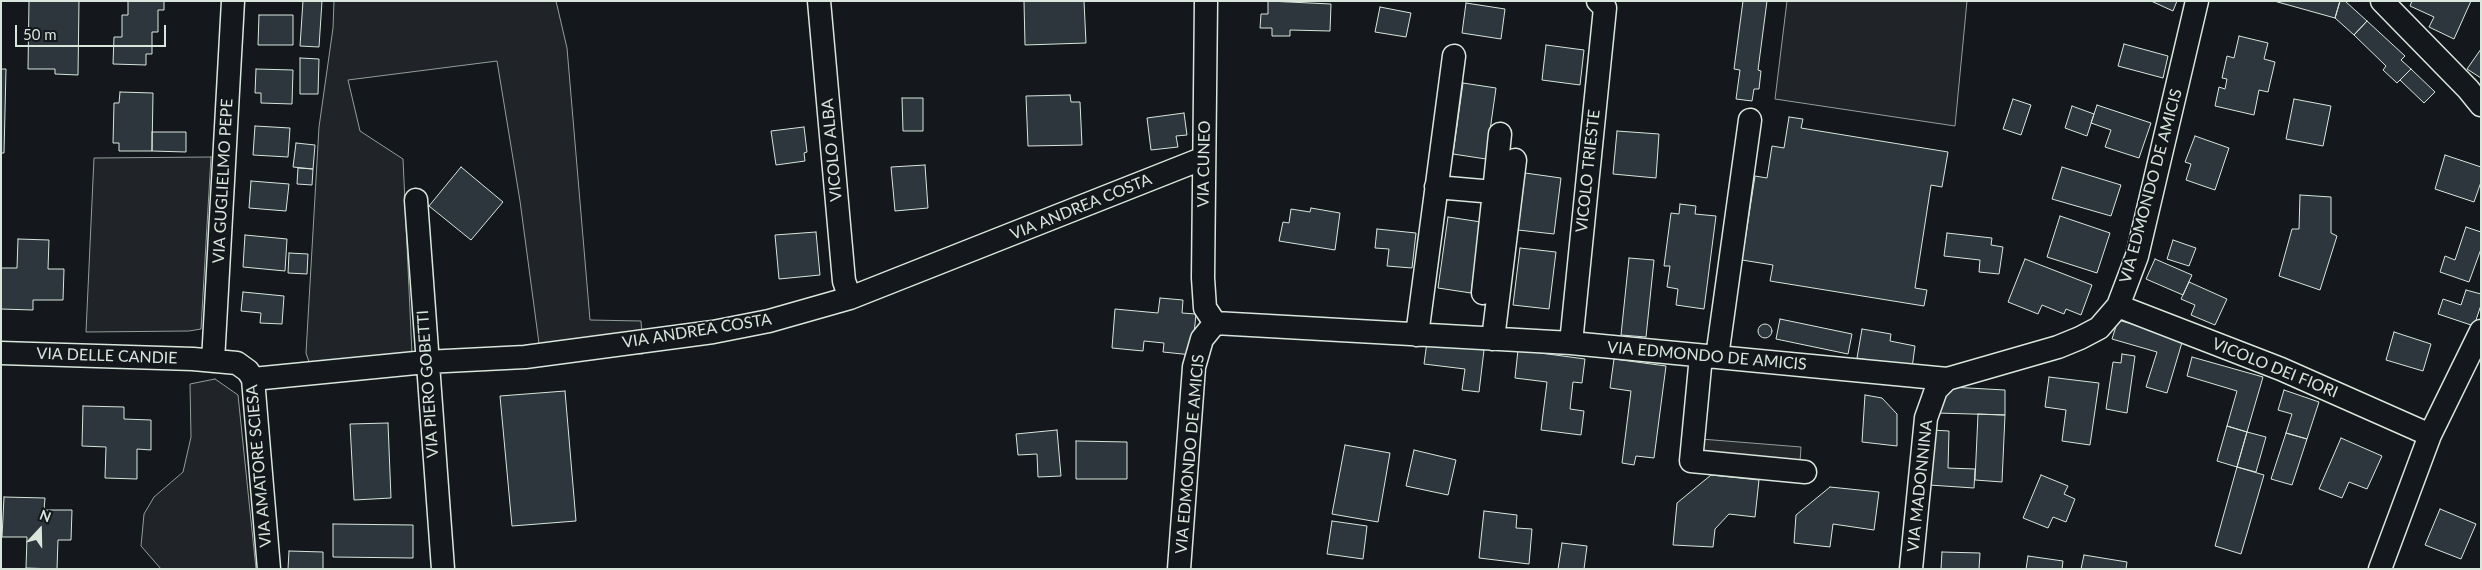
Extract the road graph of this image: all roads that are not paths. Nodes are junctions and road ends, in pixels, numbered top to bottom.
1 (233, 1) edge
2 (819, 1) edge
3 (1206, 1) edge
4 (1598, 1) edge
5 (2197, 1) edge
6 (2382, 1) edge
7 (1454, 56) dead end
8 (2481, 105) edge
9 (1750, 120) dead end
10 (1500, 134) dead end
11 (1204, 158) junction
12 (1515, 160) dead end
13 (1436, 187) junction
14 (1494, 192) junction
15 (416, 200) dead end
16 (1483, 293) dead end
17 (850, 298) junction
18 (2118, 306) junction
19 (1214, 323) junction
20 (2481, 331) edge
21 (1417, 335) junction
22 (1493, 339) junction
23 (1571, 344) junction
24 (1, 353) edge
25 (1709, 356) junction
26 (213, 361) junction
27 (426, 362) junction
28 (253, 379) junction
29 (1947, 379) junction
30 (2430, 435) junction
31 (1805, 472) dead end
32 (269, 569) edge
33 (443, 569) edge
34 (1179, 569) edge
35 (1911, 569) edge
36 (2380, 569) edge

1 - 26 street, VIA GUGLIELMO PEPE
2 - 17 street, VICOLO ALBA
3 - 11 street, VIA CUNEO
4 - 23 street, VICOLO TRIESTE
5 - 18 street, VIA EDMONDO DE AMICIS
6 - 8 street
7 - 13 street
9 - 25 street
10 - 14 street
11 - 17 street, VIA ANDREA COSTA
11 - 19 street, VIA CUNEO
12 - 22 street
13 - 14 street
13 - 21 street
14 - 16 street
15 - 27 street, VIA PIERO GOBETTI
17 - 27 street, VIA ANDREA COSTA
18 - 29 street, VIA EDMONDO DE AMICIS
18 - 30 street, VICOLO DEI FIORI
19 - 21 street, VIA EDMONDO DE AMICIS
19 - 34 street, VIA EDMONDO DE AMICIS
20 - 30 street
21 - 22 street, VIA EDMONDO DE AMICIS
22 - 23 street, VIA EDMONDO DE AMICIS
23 - 25 street, VIA EDMONDO DE AMICIS
24 - 26 street, VIA DELLE CANDIE
25 - 29 street, VIA EDMONDO DE AMICIS
25 - 31 street
26 - 28 street, VIA AMATORE SCIESA
27 - 28 street, VIA ANDREA COSTA
27 - 33 street, VIA PIERO GOBETTI
28 - 32 street, VIA AMATORE SCIESA
29 - 35 street, VIA MADONNINA
30 - 36 street

